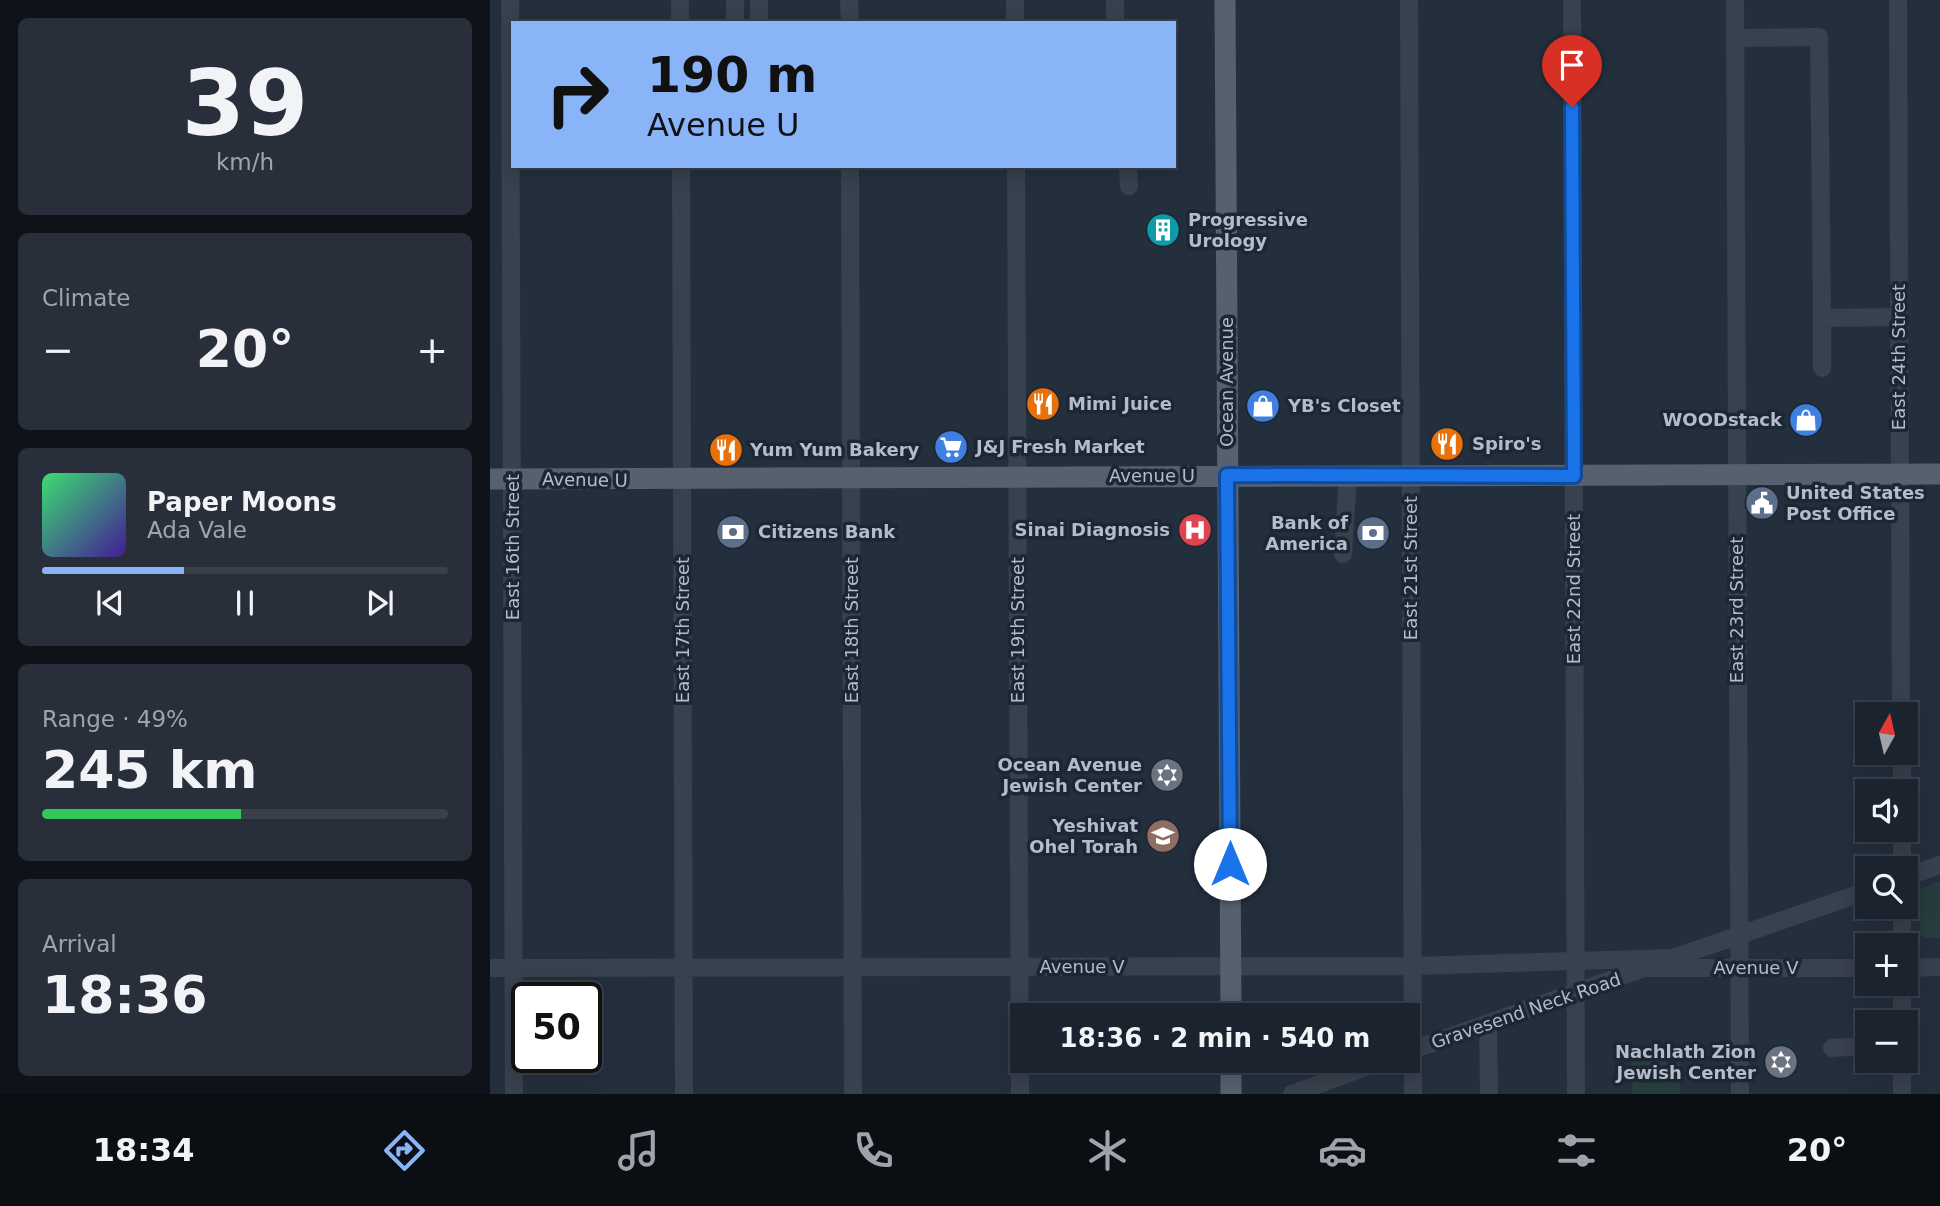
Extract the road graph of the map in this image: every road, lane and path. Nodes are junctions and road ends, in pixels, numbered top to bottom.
1 (510, 0) edge
2 (680, 0) edge
3 (735, 0) edge
4 (759, 0) edge
5 (849, 0) edge
6 (1015, 0) edge
7 (1115, 0) edge
8 (1225, 0) edge
9 (1409, 0) edge
10 (1572, 0) edge
11 (1735, 0) edge
12 (1898, 0) edge
13 (680, 21) edge
14 (735, 21) edge
15 (759, 21) edge
16 (850, 21) edge
17 (1015, 21) edge
18 (1115, 21) edge
19 (1735, 38) junction
20 (511, 160) edge
21 (511, 168) edge
22 (681, 168) edge
23 (850, 168) edge
24 (1016, 168) edge
25 (1128, 168) edge
26 (1129, 187) dead end
27 (1899, 317) junction
28 (1822, 318) junction
29 (1822, 368) dead end
30 (1940, 474) edge
31 (1227, 475) junction
32 (1900, 475) junction
33 (1017, 476) junction
34 (1348, 476) junction
35 (1574, 476) junction
36 (1737, 476) junction
37 (1410, 477) junction
38 (851, 478) junction
39 (490, 479) edge
40 (513, 479) junction
41 (682, 480) junction
42 (1343, 554) dead end
43 (1901, 702) edge
44 (1940, 865) edge
45 (1918, 873) edge
46 (1855, 895) edge
47 (1739, 936) junction
48 (1575, 961) junction
49 (1231, 965) junction
50 (1412, 966) junction
51 (1020, 967) junction
52 (1940, 967) edge
53 (490, 968) edge
54 (514, 968) junction
55 (853, 968) junction
56 (1644, 968) joint
57 (1855, 968) edge
58 (1918, 968) edge
59 (684, 969) junction
60 (1739, 969) junction
61 (1575, 995) junction
62 (1231, 1003) edge
63 (1411, 1003) edge
64 (1488, 1024) junction
65 (1855, 1047) edge
66 (1420, 1048) edge
67 (1832, 1048) dead end
68 (1231, 1073) edge
69 (1349, 1073) edge
70 (1412, 1073) edge
71 (1902, 1073) edge
72 (514, 1094) edge
73 (684, 1094) edge
74 (853, 1094) edge
75 (1020, 1094) edge
76 (1231, 1094) edge
77 (1292, 1094) edge
78 (1413, 1094) edge
79 (1489, 1094) edge
80 (1576, 1094) edge
81 (1740, 1094) edge
82 (1902, 1094) edge

1 - 20 street, East 16th Street
2 - 13 street
3 - 14 street
4 - 15 street
5 - 16 street
6 - 17 street
7 - 18 street
8 - 31 main road, Ocean Avenue
9 - 37 street, East 21st Street
10 - 35 street, East 22nd Street
11 - 19 street, East 23rd Street
12 - 27 street, East 24th Street
19 - 28 street
19 - 36 street, East 23rd Street
21 - 40 street, East 16th Street
22 - 41 street, East 17th Street
23 - 38 street, East 18th Street
24 - 33 street, East 19th Street
25 - 26 street
27 - 28 street
27 - 32 street, East 24th Street
28 - 29 street
30 - 32 main road, Avenue U
31 - 33 main road, Avenue U
31 - 34 main road, Avenue U
31 - 49 main road, Ocean Avenue
32 - 36 main road, Avenue U
32 - 43 street, East 24th Street
33 - 38 main road, Avenue U
33 - 51 street, East 19th Street
34 - 37 main road, Avenue U
34 - 42 street
35 - 36 main road, Avenue U
35 - 37 main road, Avenue U
35 - 48 street, East 22nd Street
36 - 47 street, East 23rd Street
37 - 50 street, East 21st Street
38 - 41 main road, Avenue U
38 - 55 street, East 18th Street
39 - 40 main road, Avenue U
40 - 41 main road, Avenue U
40 - 54 street, East 16th Street
41 - 59 street, East 17th Street
44 - 45 street
46 - 47 street
47 - 48 street, Avenue V
47 - 60 street, East 23rd Street
48 - 50 street, Avenue V
48 - 61 street, East 22nd Street
49 - 50 street, Avenue V
49 - 51 street, Avenue V
49 - 62 main road, Ocean Avenue
50 - 63 street, East 21st Street
51 - 55 street, Avenue V
51 - 75 street, East 19th Street
52 - 58 street
53 - 54 street, Avenue V
54 - 59 street, Avenue V
54 - 72 street, East 16th Street
55 - 59 street, Avenue V
55 - 74 street, East 18th Street
56 - 60 street, Avenue V
56 - 61 street, Gravesend Neck Road
57 - 60 street, Avenue V
59 - 73 street, East 17th Street
60 - 81 street, East 23rd Street
61 - 64 street, Gravesend Neck Road
61 - 80 street, East 22nd Street
64 - 66 street, Gravesend Neck Road
64 - 79 street
65 - 67 street
68 - 76 main road
69 - 77 street
70 - 78 street, East 21st Street
71 - 82 street

